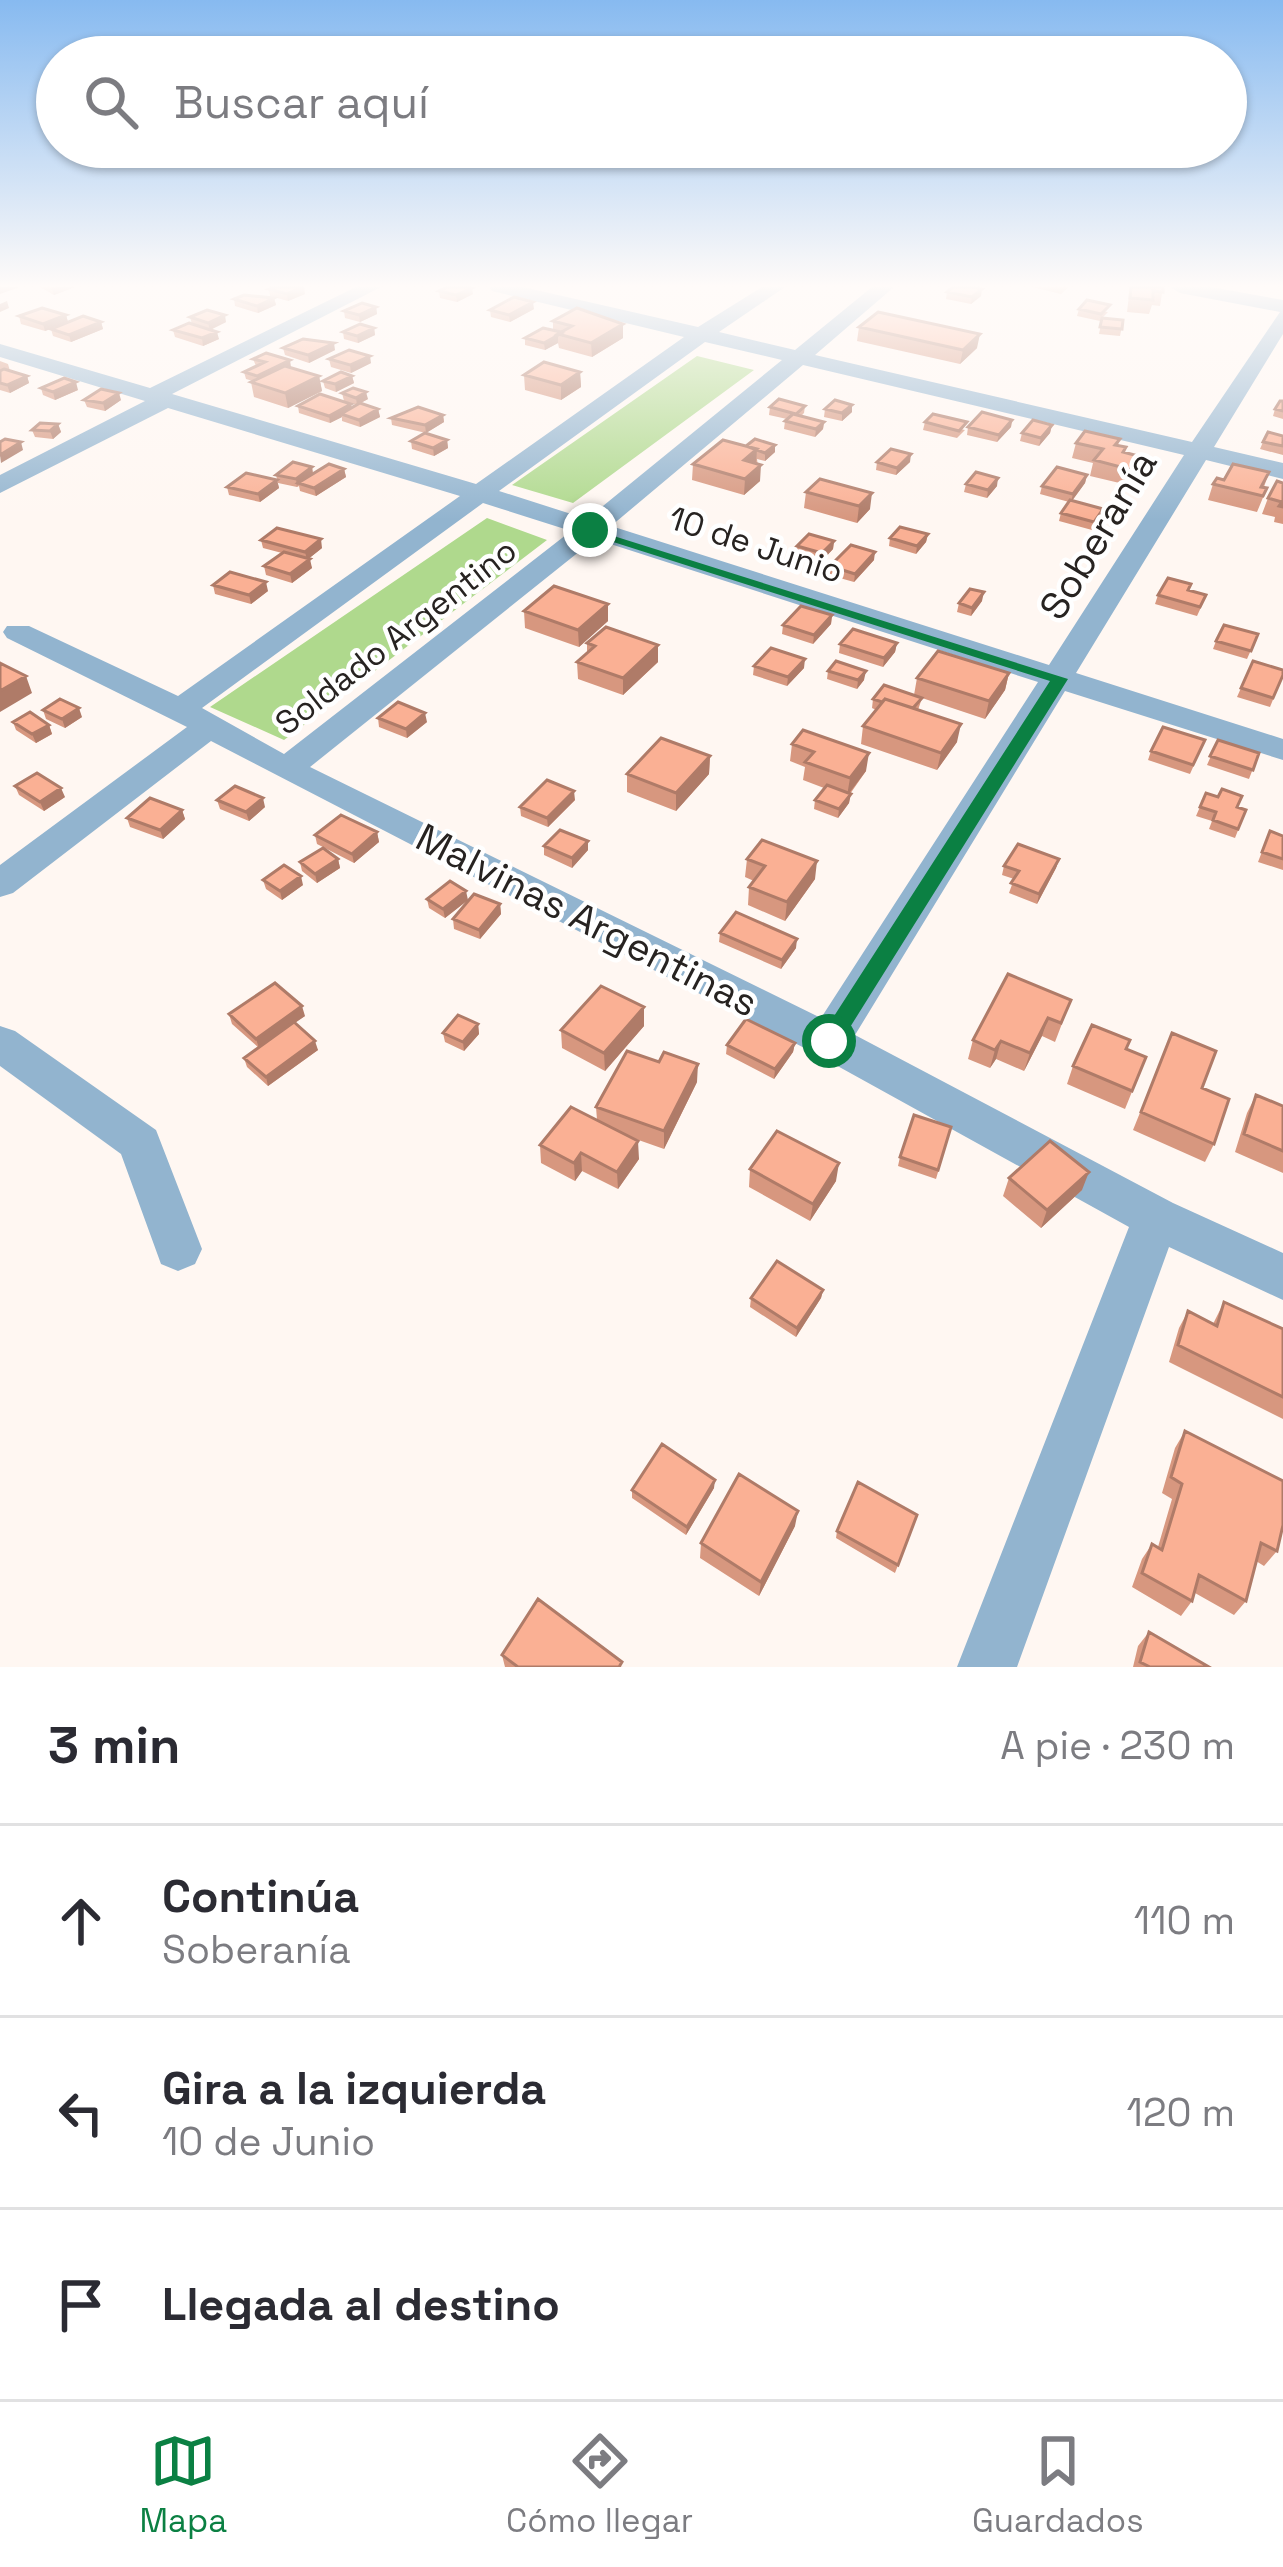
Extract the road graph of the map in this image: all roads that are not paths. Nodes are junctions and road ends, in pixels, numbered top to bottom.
1 (49, 365) edge
2 (221, 365) edge
3 (658, 365) edge
4 (786, 365) edge
5 (839, 365) edge
6 (1252, 365) edge
7 (158, 398) junction
8 (1198, 451) junction
9 (1283, 470) edge
10 (0, 485) edge
11 (478, 493) junction
12 (590, 530) junction
13 (18, 632) dead end
14 (1060, 679) junction
15 (193, 719) junction
16 (1283, 750) edge
17 (286, 769) junction
18 (0, 884) edge
19 (829, 1041) junction
20 (0, 1043) edge
21 (1156, 1218) junction
22 (178, 1249) dead end
23 (1283, 1277) edge
24 (987, 1667) edge

1 - 7 street, 10 de Junio
2 - 7 street
3 - 11 street, Soldado Argentino
4 - 12 street, Soldado Argentino
5 - 8 street
6 - 8 street, Soberanía
7 - 10 street
7 - 11 street, 10 de Junio
8 - 9 street
8 - 14 street, Soberanía
11 - 12 street, 10 de Junio
11 - 15 street, Soldado Argentino
12 - 14 street, 10 de Junio
12 - 17 street, Soldado Argentino
13 - 15 street, Malvinas Argentinas
14 - 16 street, 10 de Junio
14 - 19 street, Soberanía
15 - 17 street, Malvinas Argentinas
15 - 18 street, Soldado Argentino
17 - 19 street, Malvinas Argentinas
19 - 21 street, Malvinas Argentinas
20 - 22 street
21 - 23 street, Malvinas Argentinas
21 - 24 street

